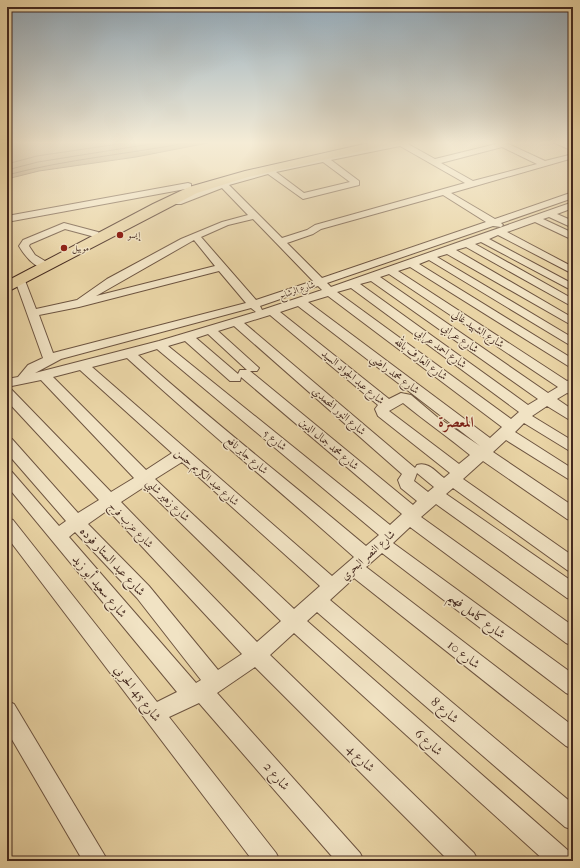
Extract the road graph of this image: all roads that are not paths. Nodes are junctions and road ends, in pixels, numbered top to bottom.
1 (199, 183) edge
2 (215, 183) edge
3 (229, 183) edge
4 (284, 183) edge
5 (354, 183) edge
6 (477, 183) edge
7 (223, 184) junction
8 (472, 184) joint
9 (188, 186) junction
10 (444, 192) junction
11 (573, 196) edge
12 (151, 209) junction
13 (570, 209) edge
14 (550, 214) junction
15 (254, 216) junction
16 (7, 219) edge
17 (536, 219) junction
18 (573, 225) edge
19 (502, 228) junction
20 (95, 234) junction
21 (195, 236) junction
22 (481, 238) junction
23 (573, 238) edge
24 (281, 242) junction
25 (467, 243) junction
26 (562, 244) dead end
27 (448, 250) junction
28 (430, 256) junction
29 (573, 261) edge
30 (411, 263) junction
31 (42, 265) junction
32 (221, 267) junction
33 (390, 271) junction
34 (573, 271) edge
35 (373, 277) junction
36 (20, 280) junction
37 (7, 281) edge
38 (321, 282) junction
39 (353, 284) junction
40 (7, 287) edge
41 (573, 288) edge
42 (330, 292) junction
43 (300, 302) junction
44 (79, 304) junction
45 (252, 304) junction
46 (573, 304) edge
47 (32, 313) junction
48 (266, 313) junction
49 (236, 322) junction
50 (573, 323) edge
51 (210, 330) junction
52 (187, 337) junction
53 (573, 343) edge
54 (159, 345) junction
55 (129, 353) junction
56 (48, 358) junction
57 (573, 365) edge
58 (83, 366) junction
59 (244, 373) junction
60 (43, 375) junction
61 (22, 380) junction
62 (7, 383) edge
63 (571, 387) edge
64 (7, 393) edge
65 (546, 400) junction
66 (387, 405) junction
67 (573, 417) edge
68 (517, 422) junction
69 (7, 443) edge
70 (573, 448) edge
71 (485, 451) junction
72 (182, 455) junction
73 (422, 469) dead end
74 (7, 476) edge
75 (573, 476) edge
76 (145, 478) junction
77 (444, 487) junction
78 (109, 502) junction
79 (573, 514) edge
80 (412, 516) junction
81 (77, 522) junction
82 (7, 525) edge
83 (58, 535) junction
84 (386, 539) junction
85 (360, 562) junction
86 (573, 565) edge
87 (333, 587) junction
88 (573, 592) edge
89 (318, 601) junction
90 (295, 622) junction
91 (573, 637) edge
92 (256, 656) junction
93 (573, 686) edge
94 (204, 690) junction
95 (7, 711) edge
96 (154, 714) junction
97 (573, 739) edge
98 (573, 819) edge
99 (96, 861) edge
100 (268, 861) edge
101 (352, 861) edge
102 (466, 861) edge
103 (563, 861) edge

1 - 9 highway
2 - 12 highway
3 - 7 street
4 - 5 street
6 - 8 street
7 - 12 street
7 - 15 street, شارع العارف بالله
8 - 10 street
9 - 16 street
9 - 20 highway
10 - 19 street
10 - 24 street
11 - 19 street, شارع الرشاح
12 - 31 highway
13 - 14 street, شارع الرشاح
14 - 17 street, شارع الرشاح
14 - 18 street
15 - 21 street
15 - 24 street, شارع العارف بالله
17 - 19 street, شارع الرشاح
17 - 23 street
19 - 22 street, شارع الرشاح
19 - 29 street
19 - 34 street
19 - 38 street, شارع الرشاح
20 - 31 highway
20 - 31 street
21 - 32 street, شارع عبد الجواد السيد
21 - 44 street
22 - 25 street, شارع الرشاح
22 - 41 street
23 - 26 street
24 - 38 street, شارع العارف بالله
25 - 27 street, شارع الرشاح
25 - 46 street
27 - 28 street, شارع الرشاح
27 - 50 street
28 - 30 street, شارع الرشاح
28 - 53 street
30 - 33 street, شارع الرشاح
30 - 57 street
31 - 36 highway
31 - 37 highway
32 - 44 street
32 - 45 street, شارع عبد الجواد السيد
33 - 35 street, شارع الرشاح
33 - 63 street, شارع الشهيد غالي
35 - 39 street, شارع الرشاح
35 - 65 street, شارع عرابي
36 - 40 highway
36 - 47 street
38 - 42 street, شارع العارف بالله
38 - 45 street, شارع الرشاح
39 - 42 street, شارع الرشاح
39 - 68 street, شارع احمد عرابي
42 - 43 street, شارع الرشاح
42 - 68 street, شارع العارف بالله
43 - 48 street, شارع الرشاح
43 - 71 street, شارع محمد راضي
44 - 47 street
45 - 48 street, شارع عبد الجواد السيد
45 - 56 street, شارع الرشاح
47 - 56 street
48 - 49 street, شارع الرشاح
48 - 66 street, شارع عبد الجواد السيد
49 - 51 street, شارع الرشاح
49 - 77 street, شارع النور المحمدي
51 - 52 street, شارع الرشاح
51 - 59 street
52 - 54 street, شارع الرشاح
52 - 59 street
54 - 55 street, شارع الرشاح
54 - 84 street, شارع 5
55 - 58 street, شارع الرشاح
55 - 85 street, شارع جابر نافع
56 - 61 street, شارع الرشاح
58 - 60 street, شارع الرشاح
58 - 72 street, شارع عبد الكريم حسن
59 - 80 street, شارع محمد جمال الدين
60 - 61 street, شارع الرشاح
60 - 76 street, شارع زهير شلبي
61 - 62 street, شارع الرشاح
63 - 65 street, شارع النصر البحري
64 - 78 street, شارع عزب فرج
65 - 67 street, شارع عرابي
65 - 68 street, شارع النصر البحري
66 - 71 street
66 - 77 street, شارع عبد الجواد السيد
68 - 70 street
68 - 71 street, شارع النصر البحري
68 - 75 street
69 - 81 street, شارع عبد الستار فوده
71 - 77 street, شارع النصر البحري
71 - 79 street
72 - 76 street
72 - 87 street, شارع عبد الكريم حسن
73 - 77 street
74 - 83 street, شارع سعيد أبو زيد
76 - 78 street
76 - 90 street, شارع زهير شلبي
77 - 80 street, شارع النصر البحري
77 - 86 street
77 - 88 street
78 - 81 street
78 - 92 street, شارع عزب فرج
80 - 84 street, شارع النصر البحري
80 - 91 street, شارع محمد جمال الدين
81 - 83 street
81 - 94 street, شارع عبد الستار فوده
82 - 96 street, شارع 45 الحربي
83 - 94 street, شارع سعيد أبو زيد
84 - 85 street, شارع النصر البحري
84 - 93 street, شارع كامل فهيم
85 - 87 street, شارع النصر البحري
85 - 97 street, شارع 10
87 - 89 street, شارع النصر البحري
89 - 90 street, شارع النصر البحري
89 - 98 street, شارع 8
90 - 92 street, شارع النصر البحري
90 - 103 street, شارع 6
92 - 94 street, شارع النصر البحري
92 - 102 street, شارع 4
94 - 96 street, شارع النصر البحري
94 - 101 street, شارع 2
95 - 99 street
96 - 100 street, شارع 45 الحربي

